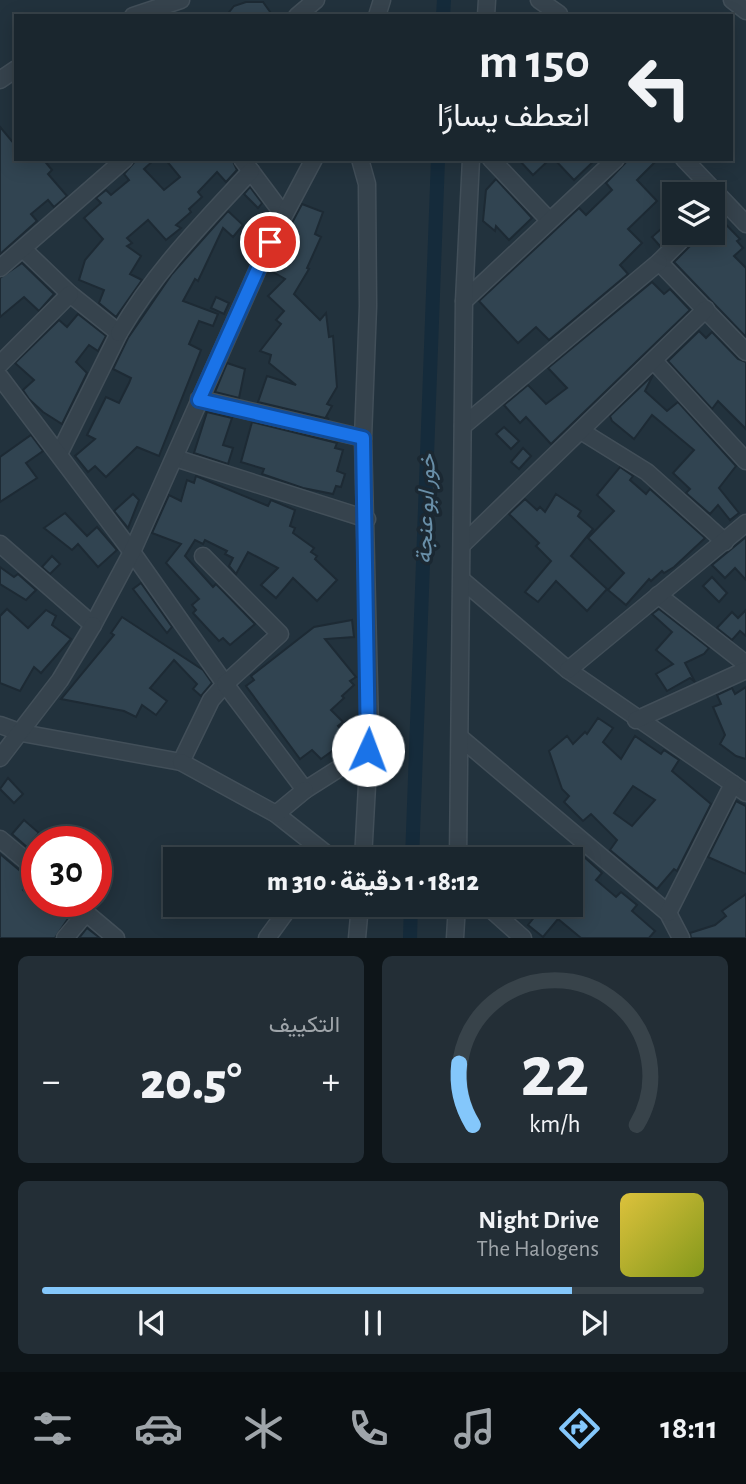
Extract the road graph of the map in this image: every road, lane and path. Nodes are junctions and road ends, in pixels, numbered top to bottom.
1 (181, 0) edge
2 (316, 0) edge
3 (539, 0) edge
4 (570, 0) edge
5 (732, 0) edge
6 (154, 4) edge
7 (746, 11) edge
8 (136, 14) edge
9 (299, 14) edge
10 (557, 14) edge
11 (559, 14) edge
12 (123, 161) edge
13 (313, 161) edge
14 (361, 161) edge
15 (471, 161) edge
16 (493, 161) edge
17 (614, 161) edge
18 (685, 161) edge
19 (246, 165) edge
20 (700, 182) edge
21 (725, 210) edge
22 (283, 214) junction
23 (550, 220) junction
24 (746, 224) edge
25 (676, 245) edge
26 (23, 249) junction
27 (659, 262) junction
28 (0, 268) edge
29 (70, 294) junction
30 (464, 301) junction
31 (706, 309) junction
32 (119, 333) junction
33 (746, 352) edge
34 (654, 361) junction
35 (0, 364) edge
36 (0, 377) edge
37 (199, 400) junction
38 (463, 426) junction
39 (581, 431) junction
40 (363, 438) junction
41 (59, 454) junction
42 (175, 458) junction
43 (746, 461) edge
44 (367, 519) junction
45 (746, 523) edge
46 (724, 542) junction
47 (463, 544) junction
48 (3, 551) edge
49 (132, 552) junction
50 (203, 556) dead end
51 (462, 580) junction
52 (658, 595) junction
53 (93, 625) junction
54 (746, 664) edge
55 (568, 670) junction
56 (746, 670) edge
57 (225, 684) junction
58 (636, 719) junction
59 (0, 725) edge
60 (22, 733) junction
61 (462, 739) junction
62 (368, 750) junction
63 (0, 758) edge
64 (181, 762) junction
65 (739, 788) edge
66 (304, 790) junction
67 (276, 814) junction
68 (0, 839) edge
69 (314, 847) edge
70 (364, 847) edge
71 (458, 847) edge
72 (21, 857) edge
73 (668, 913) junction
74 (83, 917) edge
75 (91, 917) edge
76 (282, 917) edge
77 (359, 917) edge
78 (456, 917) edge
79 (499, 917) edge
80 (65, 938) edge
81 (116, 938) edge
82 (267, 938) edge
83 (357, 938) edge
84 (455, 938) edge
85 (523, 938) edge
86 (681, 938) edge

1 - 6 street
2 - 9 street
3 - 10 street
4 - 11 street
5 - 7 street
6 - 8 street
12 - 26 street
13 - 22 street
14 - 40 street
15 - 30 street
16 - 23 street
17 - 23 street
18 - 20 street
19 - 22 street
19 - 32 street
21 - 24 street
22 - 37 street
23 - 30 street
25 - 27 street
26 - 28 street
26 - 29 street
27 - 31 street
27 - 38 street
29 - 32 street
29 - 35 street
30 - 38 street
31 - 33 street
31 - 34 street
32 - 41 street
34 - 39 street
34 - 43 street
36 - 41 street
37 - 40 street
37 - 42 street
38 - 47 street
39 - 46 street
39 - 47 street
40 - 44 street
41 - 49 street
42 - 44 street
42 - 49 street
44 - 62 street
45 - 46 street
46 - 52 street
47 - 51 street
48 - 53 street
49 - 53 street
49 - 57 street
50 - 57 street
51 - 55 street
51 - 61 street
52 - 54 street
52 - 55 street
53 - 60 street
55 - 58 street
56 - 58 street
57 - 64 street
57 - 66 street
58 - 65 street
59 - 60 street
60 - 63 street
60 - 64 street
61 - 71 street
61 - 73 street
62 - 66 street
62 - 70 street
64 - 67 street
65 - 73 street
66 - 67 street
67 - 69 street
68 - 72 street
73 - 86 street
74 - 80 street
75 - 81 street
76 - 82 street
77 - 83 street
78 - 84 street
79 - 85 street

